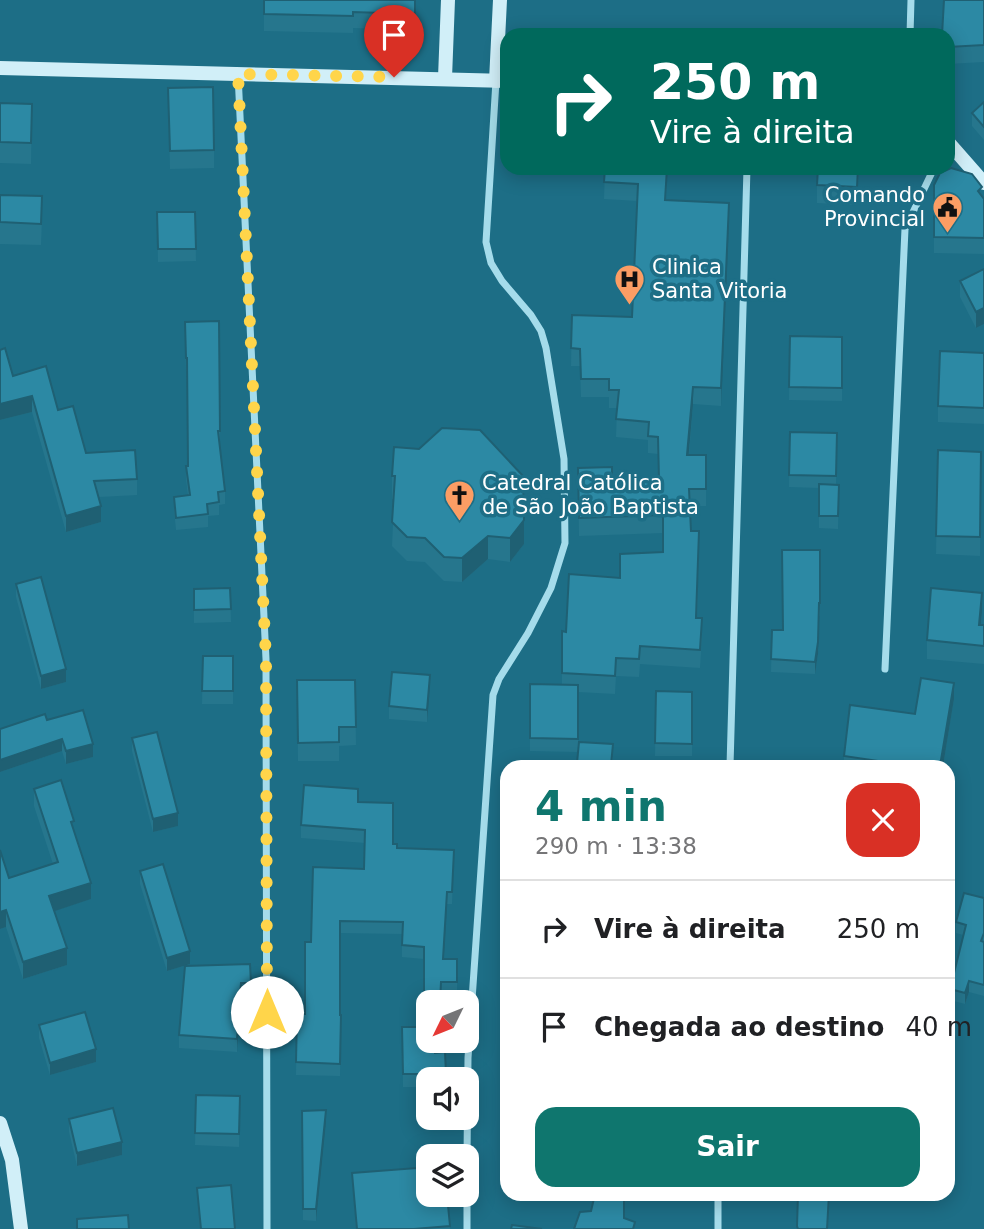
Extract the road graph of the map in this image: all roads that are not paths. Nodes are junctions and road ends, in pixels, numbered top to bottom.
1 (447, 0) edge
2 (500, 0) edge
3 (911, 0) edge
4 (501, 28) edge
5 (910, 28) edge
6 (0, 68) edge
7 (238, 74) junction
8 (445, 78) junction
9 (500, 81) edge
10 (500, 101) edge
11 (955, 150) edge
12 (747, 175) edge
13 (931, 175) edge
14 (984, 183) edge
15 (885, 670) dead end
16 (730, 760) edge
17 (0, 1123) edge
18 (467, 1144) edge
19 (718, 1201) edge
20 (467, 1207) edge
21 (21, 1229) edge
22 (268, 1229) edge
23 (467, 1229) edge
24 (718, 1229) edge

1 - 8 street
2 - 4 street
3 - 5 street
6 - 7 street
7 - 8 street
7 - 22 street
8 - 9 street
10 - 18 street
11 - 14 street
12 - 16 street
13 - 15 street
17 - 21 street
19 - 24 street
20 - 23 street

